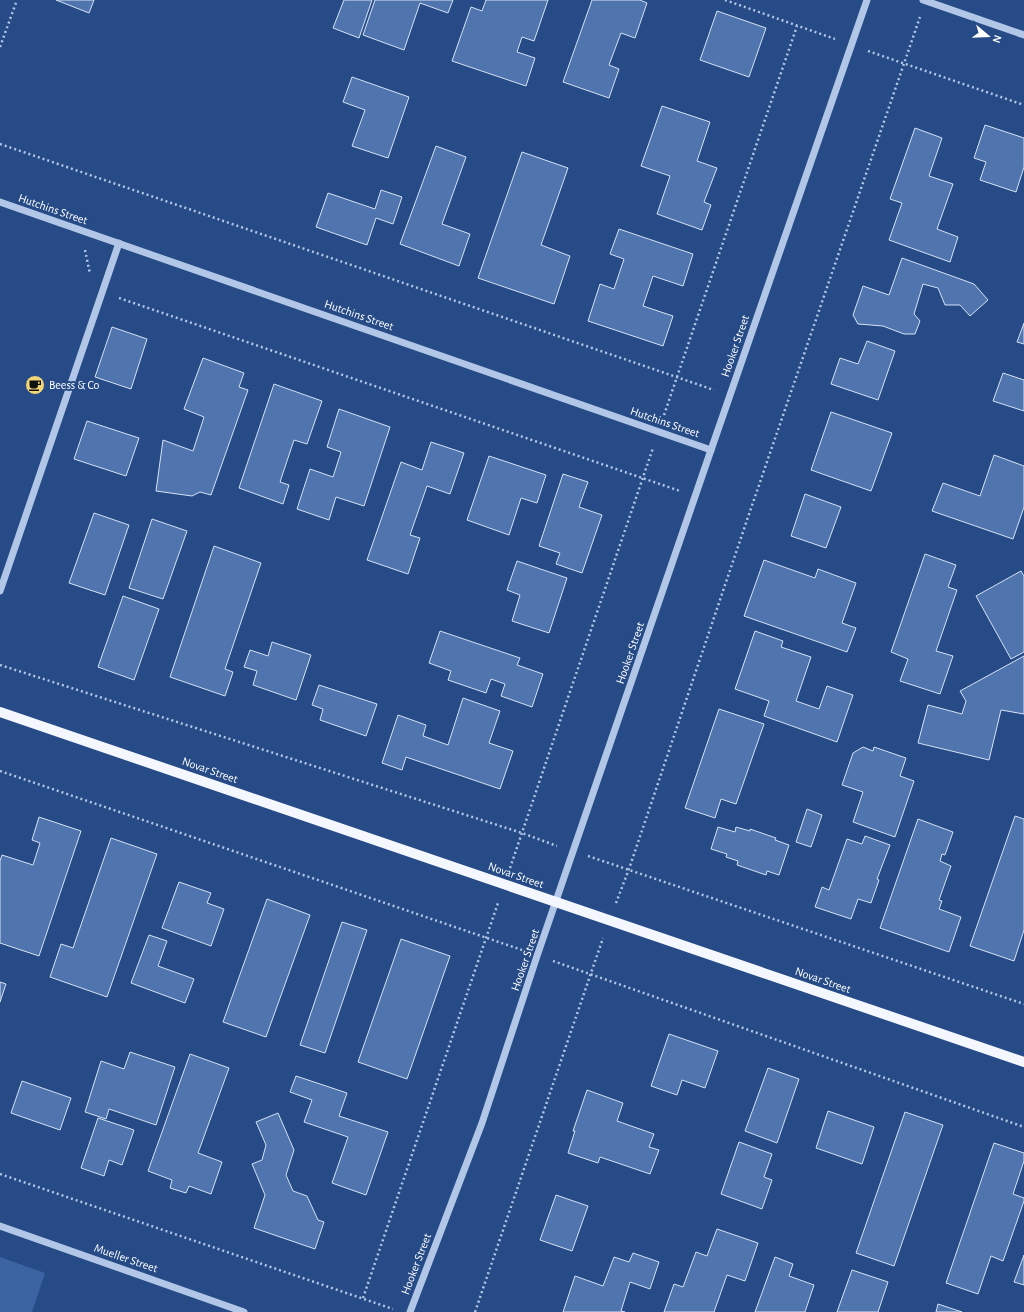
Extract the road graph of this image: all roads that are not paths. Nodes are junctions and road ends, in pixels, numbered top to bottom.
1 (867, 0) edge
2 (924, 0) edge
3 (1024, 35) edge
4 (0, 202) edge
5 (120, 243) junction
6 (711, 450) junction
7 (0, 591) edge
8 (0, 712) edge
9 (556, 902) junction
10 (1024, 1062) edge
11 (0, 1226) edge
12 (244, 1312) edge
13 (410, 1312) edge

1 - 6 street, Hooker Street
2 - 3 street
4 - 5 street, Hutchins Street
5 - 6 street, Hutchins Street
5 - 7 street
6 - 9 street, Hooker Street
8 - 9 main road, Novar Street
9 - 10 main road, Novar Street
9 - 13 street, Hooker Street
11 - 12 street, Mueller Street

